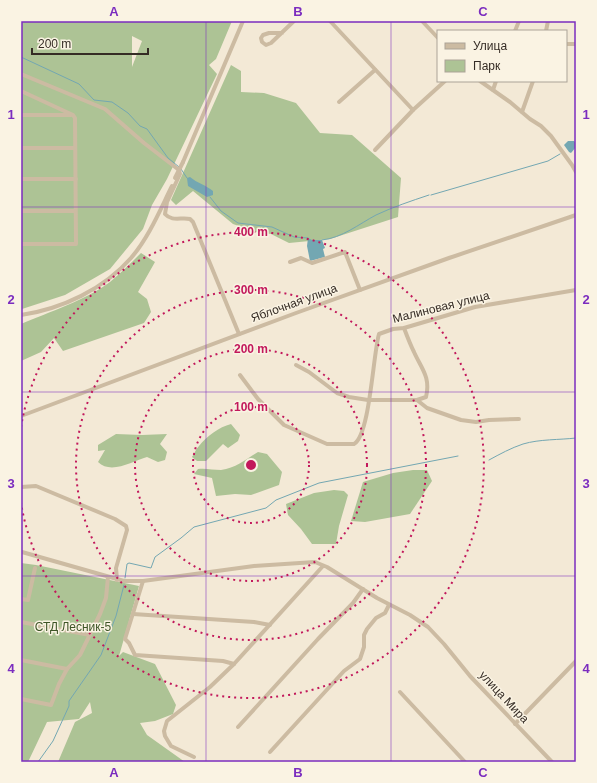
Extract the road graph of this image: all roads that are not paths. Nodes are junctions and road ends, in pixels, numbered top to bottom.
1 (244, 21) edge
2 (294, 21) edge
3 (330, 21) edge
4 (422, 21) edge
5 (282, 33) junction
6 (437, 37) edge
7 (375, 70) junction
8 (21, 74) edge
9 (444, 82) edge
10 (481, 82) edge
11 (496, 82) edge
12 (533, 82) edge
13 (493, 90) junction
14 (21, 91) edge
15 (339, 102) dead end
16 (413, 110) junction
17 (522, 112) junction
18 (21, 115) edge
19 (73, 115) junction
20 (21, 148) edge
21 (75, 148) junction
22 (375, 150) dead end
23 (576, 172) edge
24 (21, 179) edge
25 (76, 179) junction
26 (21, 211) edge
27 (75, 211) junction
28 (576, 215) edge
29 (21, 244) edge
30 (290, 262) dead end
31 (360, 290) junction
32 (576, 290) edge
33 (21, 314) edge
34 (404, 328) junction
35 (239, 334) junction
36 (296, 365) dead end
37 (240, 375) dead end
38 (368, 400) junction
39 (417, 400) junction
40 (21, 416) edge
41 (519, 419) dead end
42 (21, 487) edge
43 (22, 552) edge
44 (323, 566) junction
45 (35, 568) dead end
46 (108, 577) junction
47 (117, 580) junction
48 (143, 580) junction
49 (363, 589) junction
50 (21, 599) edge
51 (389, 605) junction
52 (133, 614) junction
53 (21, 622) edge
54 (270, 625) junction
55 (90, 635) junction
56 (21, 660) edge
57 (576, 661) edge
58 (234, 664) junction
59 (66, 669) junction
60 (400, 692) dead end
61 (21, 699) edge
62 (515, 724) junction
63 (238, 727) dead end
64 (270, 752) dead end
65 (194, 758) dead end
66 (465, 762) edge
67 (552, 762) edge

1 - 33 street, bridge
2 - 5 street
3 - 7 street
4 - 6 street
5 - 5 street
7 - 15 street
7 - 16 street
8 - 35 street
9 - 16 street
10 - 13 street
11 - 13 street
12 - 17 street
13 - 17 street
14 - 19 street
16 - 22 street
17 - 23 street
18 - 19 street
19 - 21 street
20 - 21 street
21 - 25 street
24 - 25 street
25 - 27 street
26 - 27 street
27 - 29 street
28 - 31 street, Яблочная улица
30 - 31 street
31 - 35 street, Яблочная улица
32 - 34 street, Малиновая улица
34 - 38 street, Малиновая улица
34 - 39 street
35 - 40 street, Яблочная улица
36 - 38 street
37 - 38 street
38 - 39 street
39 - 41 street
42 - 47 street
43 - 46 street, улица Мира
44 - 48 street, улица Мира
44 - 49 street, улица Мира
44 - 54 street
45 - 50 street
46 - 47 street, улица Мира
46 - 55 street
47 - 48 street, улица Мира
48 - 52 street
49 - 51 street, улица Мира
49 - 63 street
51 - 62 street, улица Мира
51 - 64 street
52 - 54 street
52 - 58 street
53 - 55 street
54 - 58 street
55 - 59 street
56 - 59 street
57 - 62 street
58 - 65 street
59 - 61 street
60 - 66 street
62 - 67 street, улица Мира

